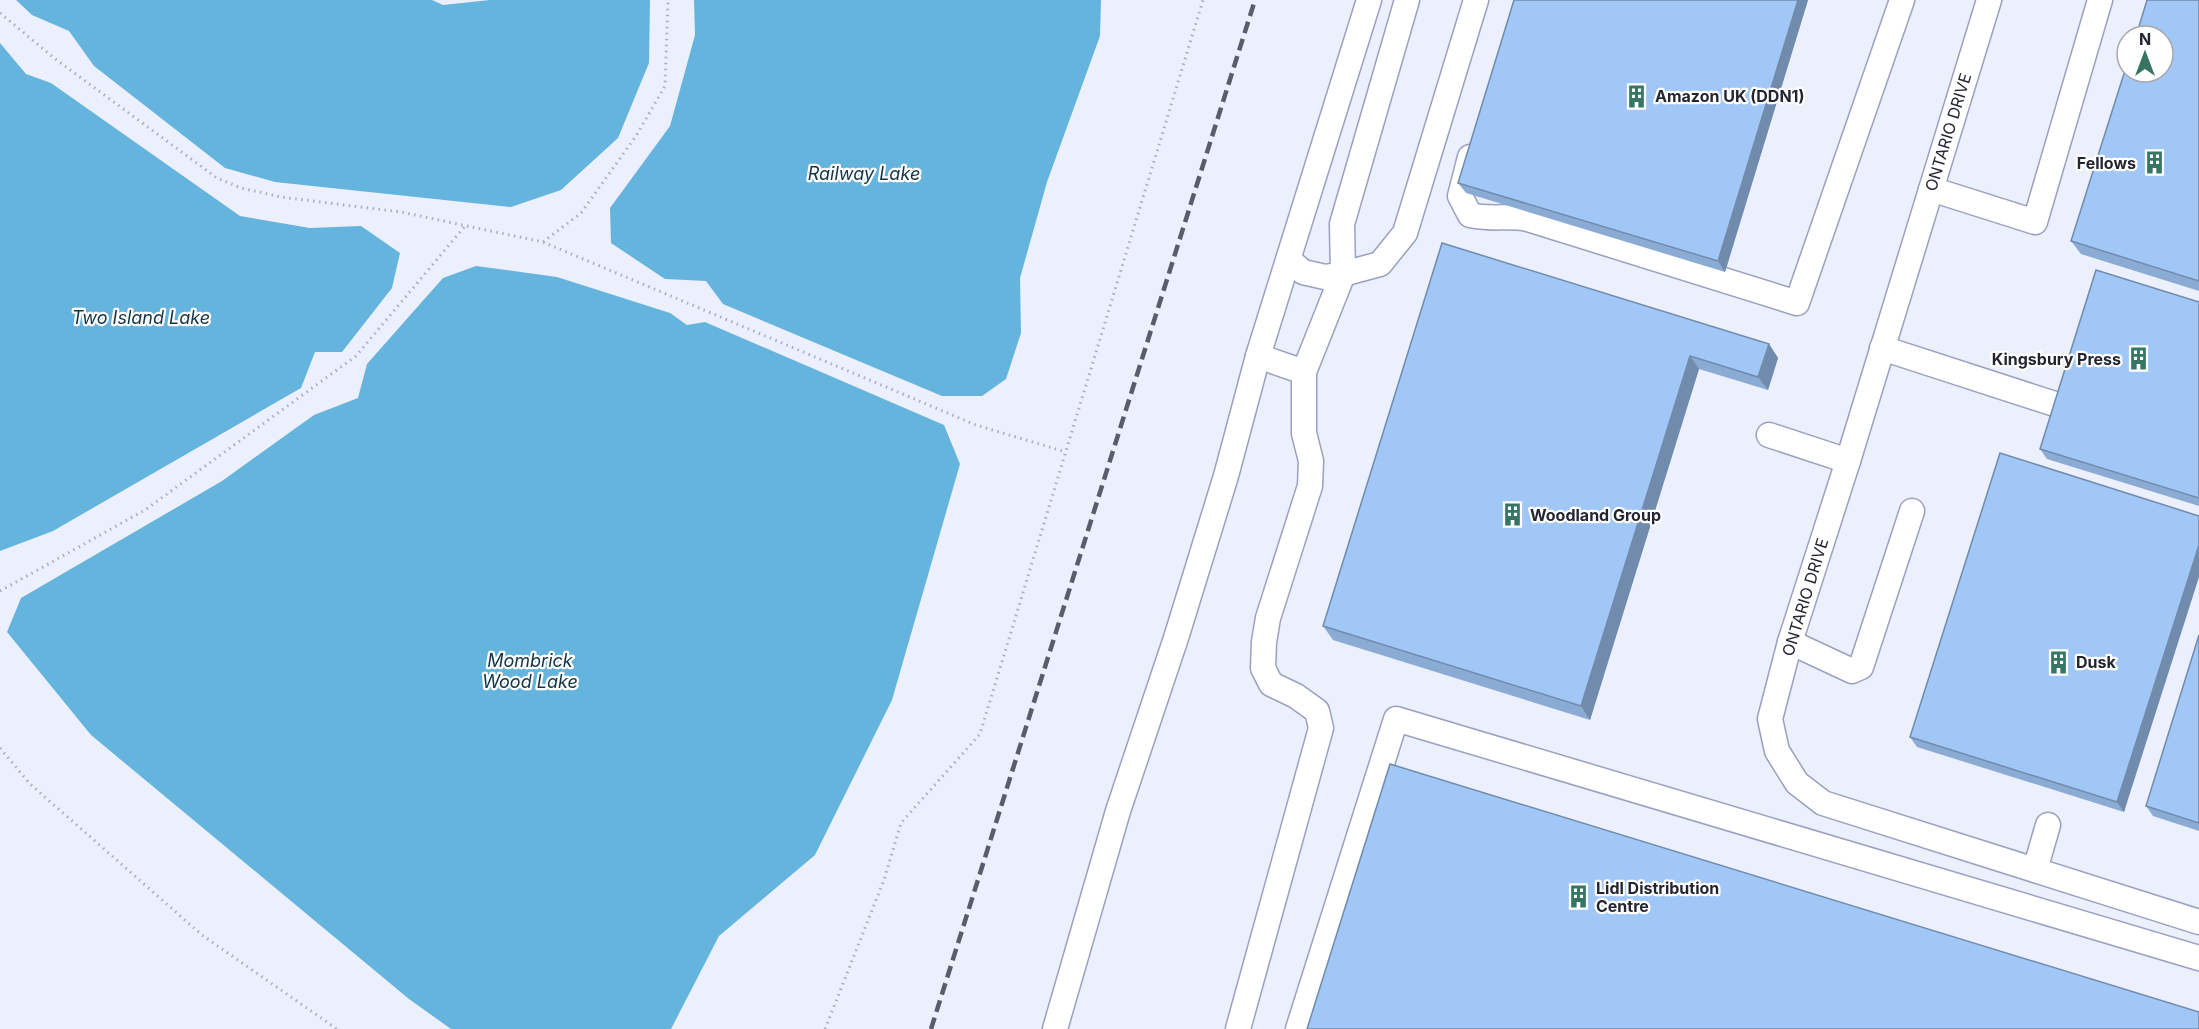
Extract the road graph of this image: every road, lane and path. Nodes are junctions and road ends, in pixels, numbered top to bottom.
1 (668, 0) edge
2 (1203, 0) edge
3 (1369, 0) edge
4 (1407, 0) edge
5 (1476, 0) edge
6 (1902, 0) edge
7 (1989, 0) edge
8 (2100, 0) edge
9 (0, 13) edge
10 (1476, 136) edge
11 (1931, 189) junction
12 (465, 226) junction
13 (543, 242) junction
14 (1289, 260) junction
15 (1343, 274) junction
16 (1882, 348) junction
17 (1258, 356) junction
18 (1304, 372) junction
19 (2064, 407) edge
20 (1769, 435) dead end
21 (1066, 452) junction
22 (1848, 461) junction
23 (1912, 511) dead end
24 (0, 591) edge
25 (1790, 642) junction
26 (0, 748) edge
27 (2048, 825) dead end
28 (2035, 870) junction
29 (2199, 922) edge
30 (2199, 958) edge
31 (337, 1029) edge
32 (825, 1029) edge
33 (1055, 1029) edge
34 (1238, 1029) edge
35 (1298, 1029) edge

1 - 13 path
2 - 21 path
3 - 14 street
4 - 15 street
5 - 15 street
6 - 10 street
7 - 11 street, ONTARIO DRIVE
8 - 11 street
9 - 12 path
11 - 16 street, ONTARIO DRIVE
12 - 13 path
12 - 24 path
13 - 21 path
14 - 15 street
14 - 17 street
15 - 18 street
16 - 19 street
16 - 22 street, ONTARIO DRIVE
17 - 18 street
17 - 33 street
18 - 34 street
20 - 22 street
21 - 32 path
22 - 25 street, ONTARIO DRIVE
23 - 25 street
25 - 28 street, ONTARIO DRIVE
26 - 31 path
27 - 28 street
28 - 29 street, ONTARIO DRIVE
30 - 35 street

